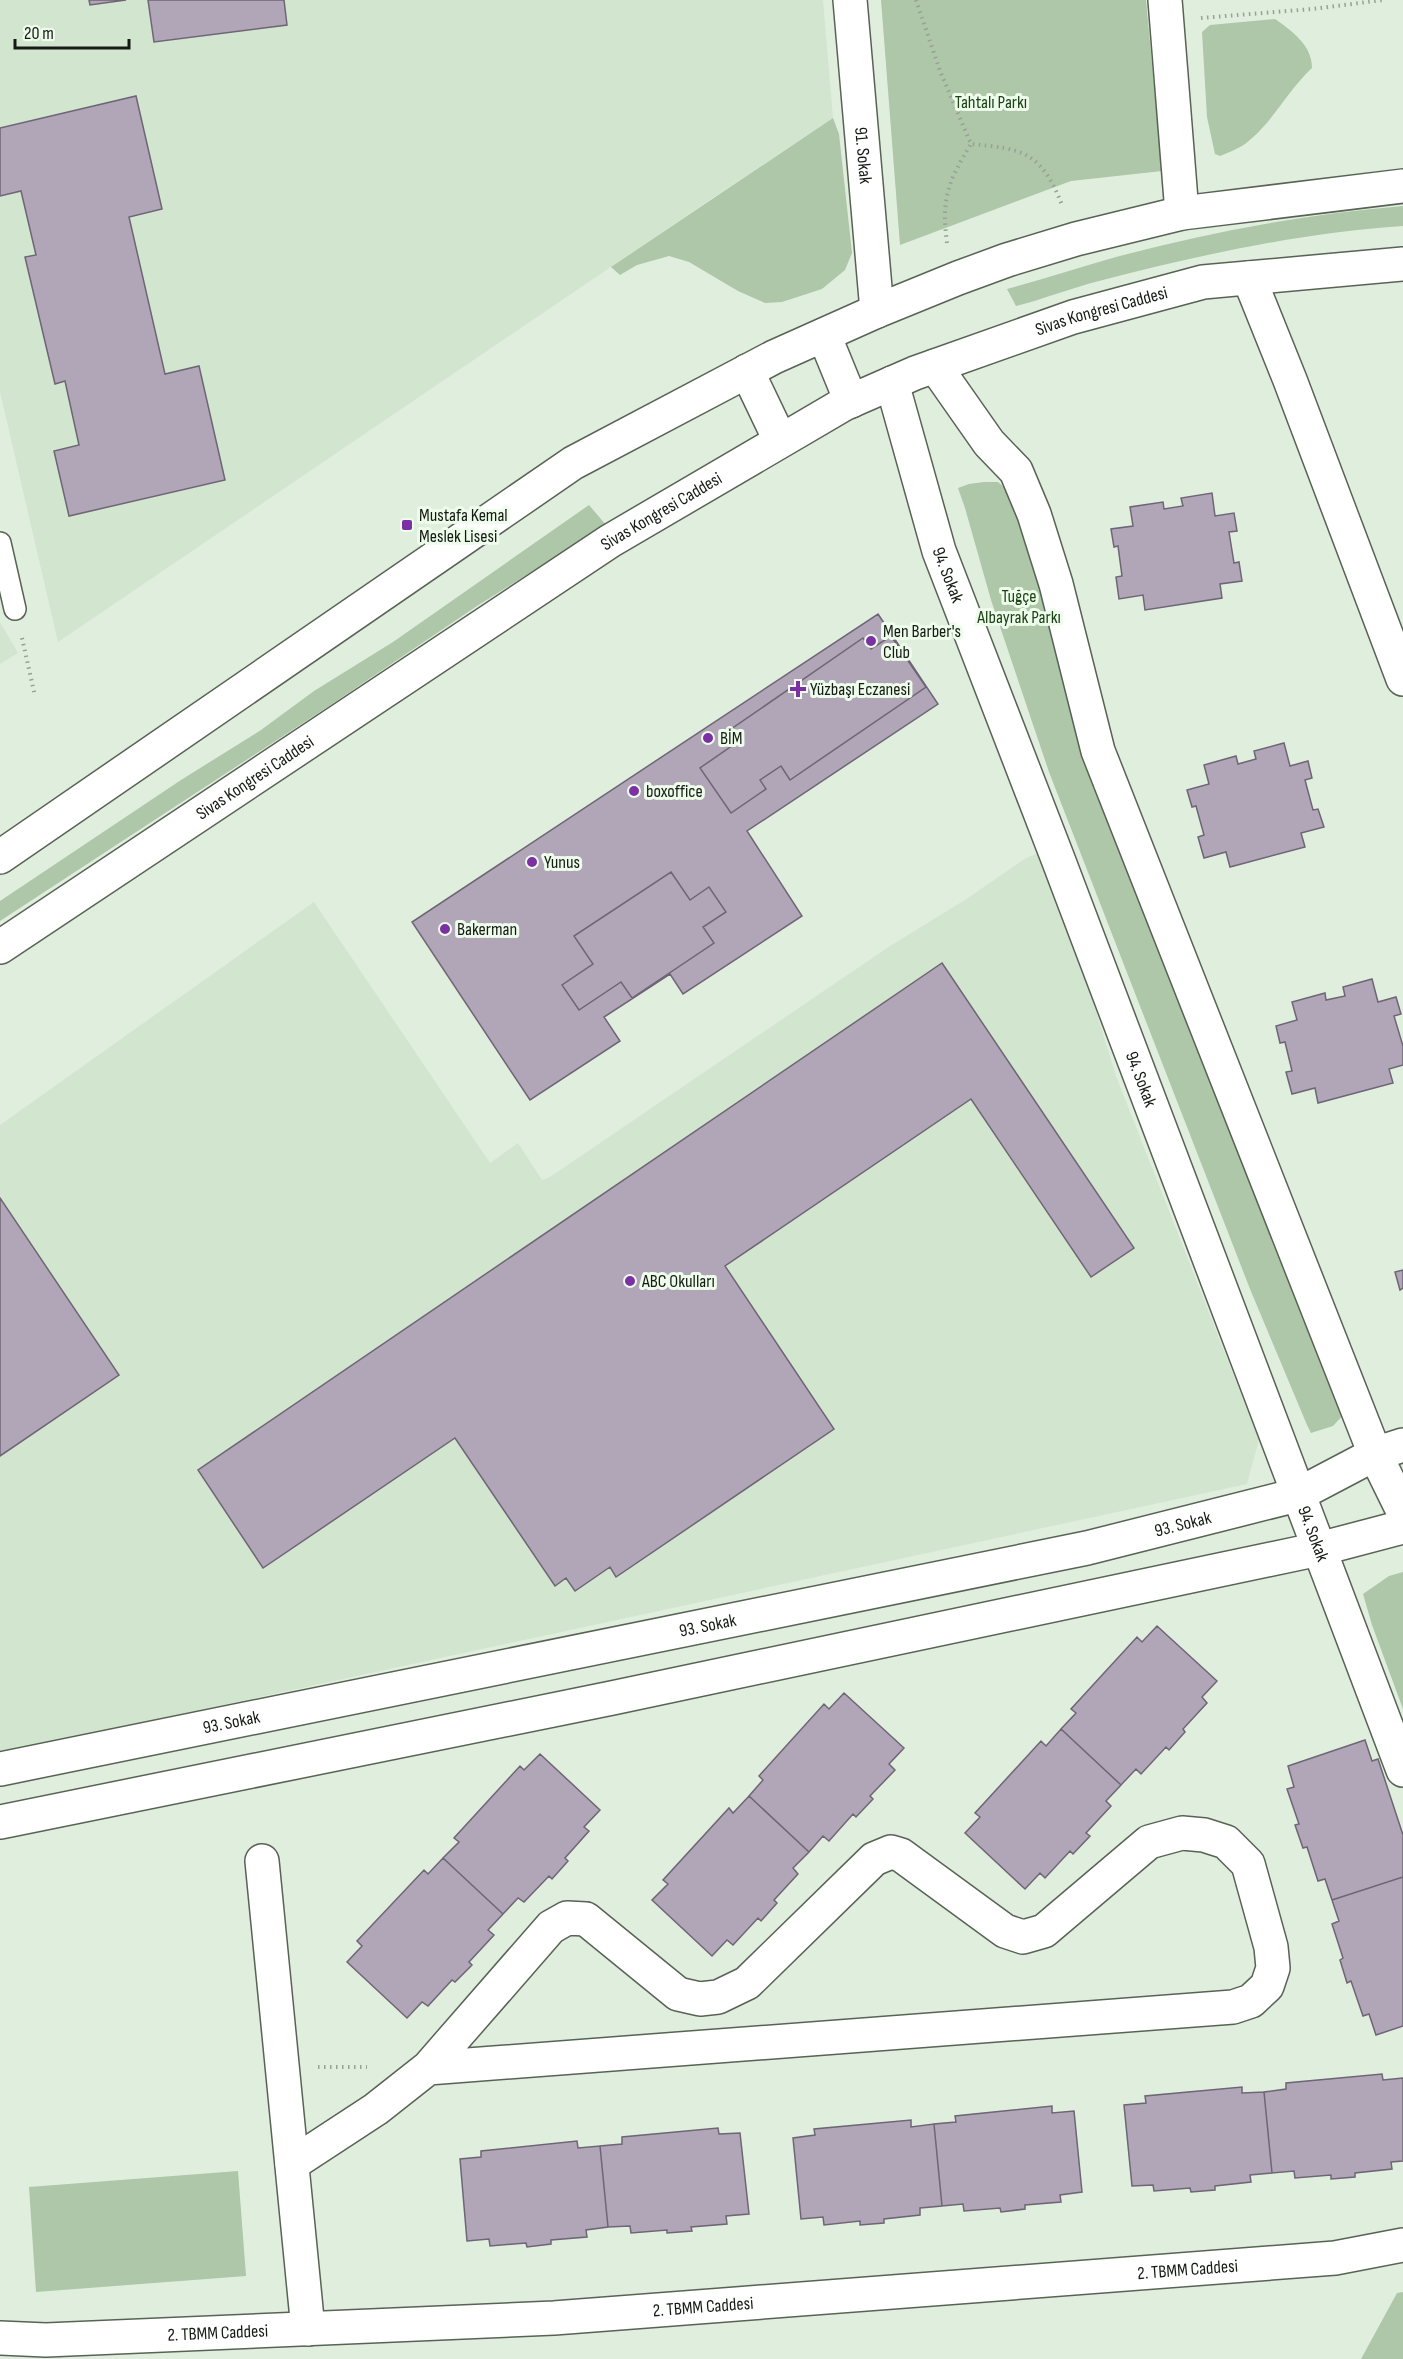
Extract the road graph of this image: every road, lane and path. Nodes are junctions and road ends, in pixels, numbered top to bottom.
1 (850, 0) edge
2 (916, 0) edge
3 (1383, 0) edge
4 (1165, 10) edge
5 (971, 144) junction
6 (1403, 186) edge
7 (1182, 213) junction
8 (1076, 239) junction
9 (1403, 264) edge
10 (958, 278) junction
11 (1248, 278) junction
12 (877, 311) junction
13 (824, 335) junction
14 (935, 366) junction
15 (747, 371) junction
16 (892, 383) junction
17 (851, 401) junction
18 (780, 440) junction
19 (0, 543) edge
20 (15, 609) joint
21 (1403, 679) edge
22 (35, 696) dead end
23 (0, 857) edge
24 (0, 947) edge
25 (1389, 1450) edge
26 (1297, 1495) junction
27 (1403, 1511) edge
28 (1403, 1527) edge
29 (1319, 1549) junction
30 (602, 1648) junction
31 (612, 1698) junction
32 (0, 1769) edge
33 (1403, 1770) edge
34 (0, 1822) edge
35 (262, 1861) dead end
36 (282, 2067) junction
37 (372, 2068) dead end
38 (428, 2068) junction
39 (292, 2164) junction
40 (1403, 2245) edge
41 (308, 2329) junction
42 (0, 2338) edge

1 - 12 street, 91. Sokak
2 - 5 path
3 - 4 path
4 - 7 street
5 - 8 path
5 - 10 path
6 - 7 street
7 - 8 street
8 - 10 street
9 - 11 street, Sivas Kongresi Caddesi
10 - 12 street
11 - 14 street, Sivas Kongresi Caddesi
11 - 21 street
12 - 13 street
13 - 15 street
13 - 17 street
14 - 16 street, Sivas Kongresi Caddesi
14 - 25 street
15 - 18 street
15 - 23 street
16 - 17 street, Sivas Kongresi Caddesi
16 - 26 street, 94. Sokak
17 - 18 street, Sivas Kongresi Caddesi
18 - 24 street, Sivas Kongresi Caddesi
19 - 20 lane
20 - 22 path
25 - 26 street, 93. Sokak
25 - 27 street
26 - 29 street, 94. Sokak
26 - 30 street, 93. Sokak
28 - 29 street
29 - 31 street
29 - 33 street, 94. Sokak
30 - 31 street
30 - 32 street, 93. Sokak
31 - 34 street
35 - 36 street
36 - 37 path
36 - 39 street
38 - 38 street
38 - 39 street
39 - 41 street
40 - 41 street, 2. TBMM Caddesi
41 - 42 street, 2. TBMM Caddesi

